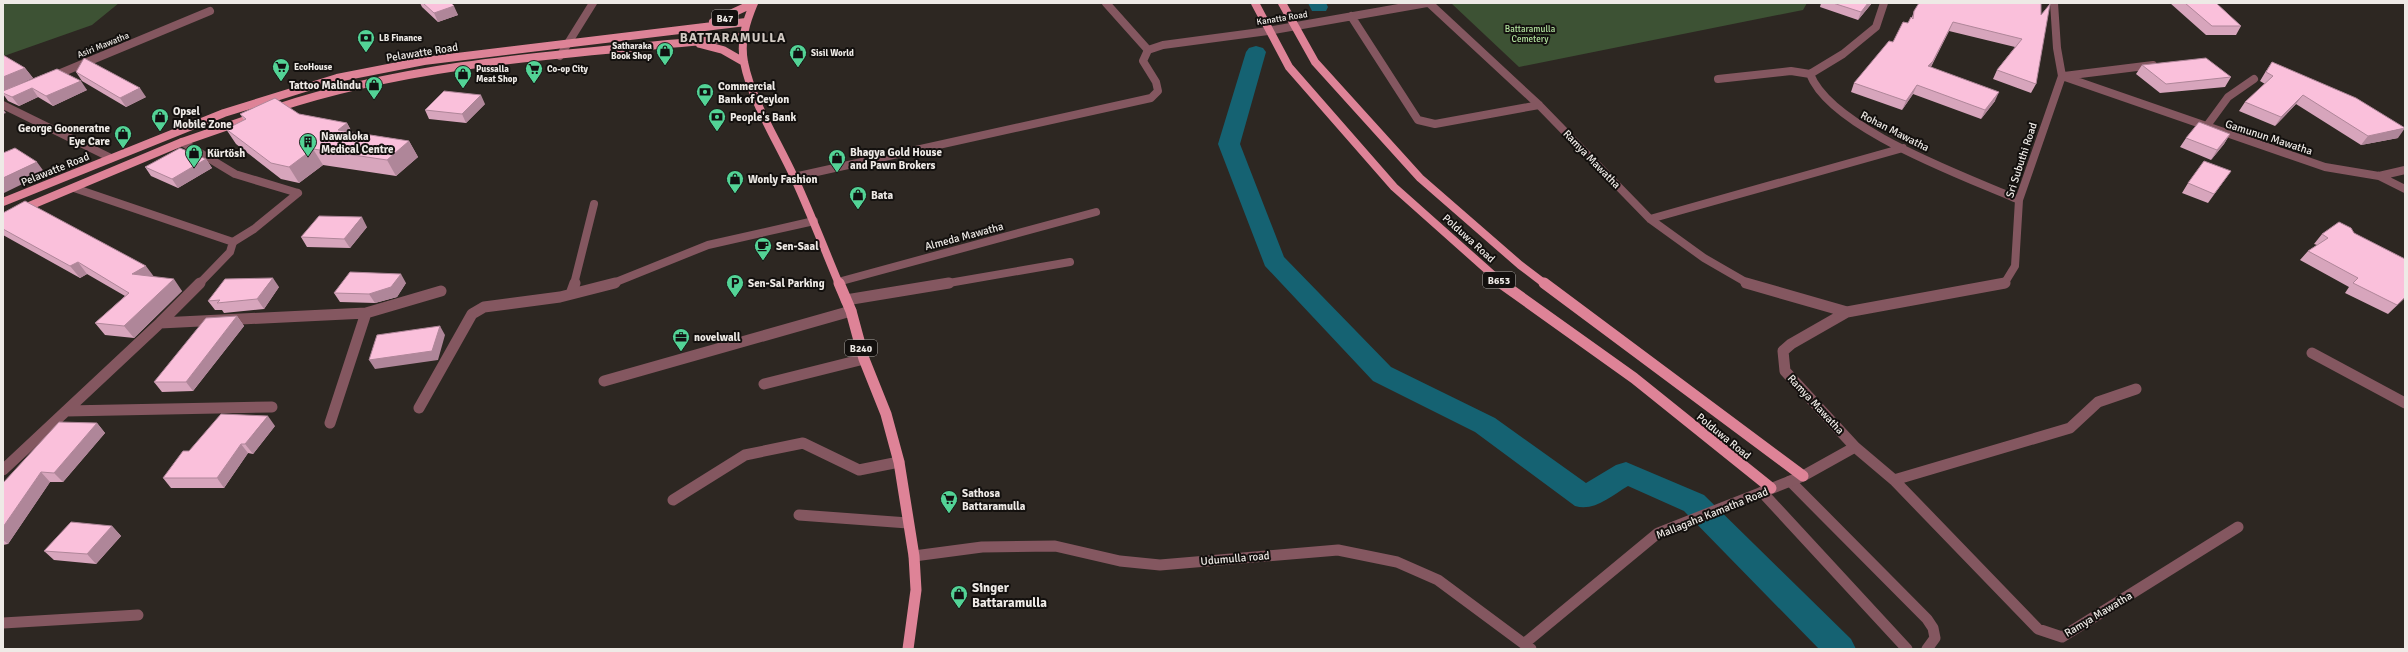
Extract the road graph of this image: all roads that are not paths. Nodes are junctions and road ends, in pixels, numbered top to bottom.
1 (593, 3) edge
2 (754, 3) edge
3 (1106, 3) edge
4 (1255, 3) edge
5 (1282, 3) edge
6 (1428, 3) edge
7 (1884, 3) edge
8 (2054, 3) edge
9 (210, 11) dead end
10 (1351, 16) junction
11 (746, 22) junction
12 (1294, 26) junction
13 (694, 29) junction
14 (1268, 31) junction
15 (743, 37) junction
16 (692, 42) junction
17 (567, 44) junction
18 (1148, 50) junction
19 (560, 56) junction
20 (744, 62) junction
21 (2160, 64) edge
22 (1810, 74) junction
23 (2062, 76) junction
24 (46, 79) edge
25 (1718, 79) dead end
26 (2254, 79) dead end
27 (3, 104) edge
28 (1539, 105) junction
29 (2206, 127) junction
30 (182, 142) junction
31 (1903, 148) junction
32 (111, 158) junction
33 (2405, 170) edge
34 (2379, 176) junction
35 (794, 177) junction
36 (74, 188) junction
37 (2405, 189) edge
38 (2019, 200) junction
39 (3, 202) edge
40 (594, 204) dead end
41 (1096, 212) dead end
42 (3, 217) edge
43 (1650, 219) junction
44 (814, 221) junction
45 (233, 242) junction
46 (1070, 262) dead end
47 (838, 282) junction
48 (441, 291) dead end
49 (571, 294) junction
50 (846, 300) junction
51 (851, 311) junction
52 (1847, 312) junction
53 (366, 313) junction
54 (160, 323) junction
55 (2312, 353) dead end
56 (864, 359) junction
57 (604, 381) dead end
58 (764, 384) dead end
59 (2136, 389) dead end
60 (2405, 403) edge
61 (272, 407) dead end
62 (419, 408) dead end
63 (66, 411) junction
64 (330, 423) dead end
65 (1856, 447) junction
66 (899, 462) junction
67 (3, 470) edge
68 (1804, 476) junction
69 (1894, 480) junction
70 (1790, 481) junction
71 (1766, 490) junction
72 (672, 500) dead end
73 (799, 515) dead end
74 (908, 523) junction
75 (2238, 526) dead end
76 (914, 556) junction
77 (138, 615) dead end
78 (3, 624) edge
79 (1528, 646) edge
80 (908, 649) edge
81 (1907, 649) edge
82 (1926, 649) edge

1 - 17 street
2 - 11 main road, B240
2 - 13 main road, B47
3 - 18 street
4 - 14 main road, Polduwa Road / B653
5 - 12 main road, Polduwa Road / B653
6 - 10 street, Kanatta Road
6 - 28 street, Ramya Mawatha
7 - 22 street
8 - 23 street, Sri Subuthi Road
9 - 24 street, Asiri Mawatha
10 - 12 street, Kanatta Road
10 - 28 street
11 - 13 main road, Pelawatte Road / B47
11 - 15 main road, B240
12 - 14 street, Kanatta Road
12 - 68 main road, Polduwa Road / B653
13 - 17 main road, Pelawatte Road / B47
14 - 18 street, Kanatta Road
14 - 71 main road, Polduwa Road / B653
15 - 16 main road, Pelawatte Road / B47
15 - 20 main road, B240
16 - 19 main road, Pelawatte Road / B47
16 - 20 main road, B47
17 - 19 street
17 - 32 main road, Pelawatte Road / B47
18 - 35 street
19 - 30 main road, Pelawatte Road / B47
20 - 35 main road, B240
21 - 23 street
22 - 25 street
22 - 31 street, Rohan Mawatha
23 - 29 street, Gamunun Mawatha
23 - 38 street, Sri Subuthi Road
26 - 29 street
27 - 32 street
28 - 43 street, Ramya Mawatha
29 - 34 street, Gamunun Mawatha
30 - 36 main road, Pelawatte Road / B47
30 - 45 street
31 - 38 street, Rohan Mawatha
31 - 43 street
32 - 39 main road, Pelawatte Road / B47
33 - 34 street, Gamunun Mawatha
34 - 37 street
35 - 44 main road, B240
36 - 42 main road, Pelawatte Road / B47
36 - 45 street
38 - 52 street, Sri Subuthi Road
40 - 49 street
41 - 47 street, Almeda Mawatha
43 - 52 street, Ramya Mawatha
44 - 47 main road, B240
44 - 49 street
45 - 54 street
46 - 50 street
47 - 50 main road, B240
48 - 53 street
49 - 62 street
50 - 51 main road, B240
51 - 56 main road, B240
51 - 57 street
52 - 65 street, Ramya Mawatha
53 - 54 street
53 - 64 street
54 - 63 street
55 - 60 street
56 - 58 street
56 - 66 main road, B240
59 - 69 street
61 - 63 street
63 - 67 street
65 - 68 street, Mallagaha Kamatha Road
65 - 69 street, Ramya Mawatha
66 - 72 street
66 - 74 main road, B240
68 - 70 street, Mallagaha Kamatha Road
69 - 75 street, Ramya Mawatha
70 - 71 street, Mallagaha Kamatha Road
70 - 82 street
71 - 79 street, Mallagaha Kamatha Road
71 - 81 street
73 - 74 street
74 - 76 main road, B240
76 - 79 street, Udumulla road
76 - 80 main road, B240
77 - 78 street

